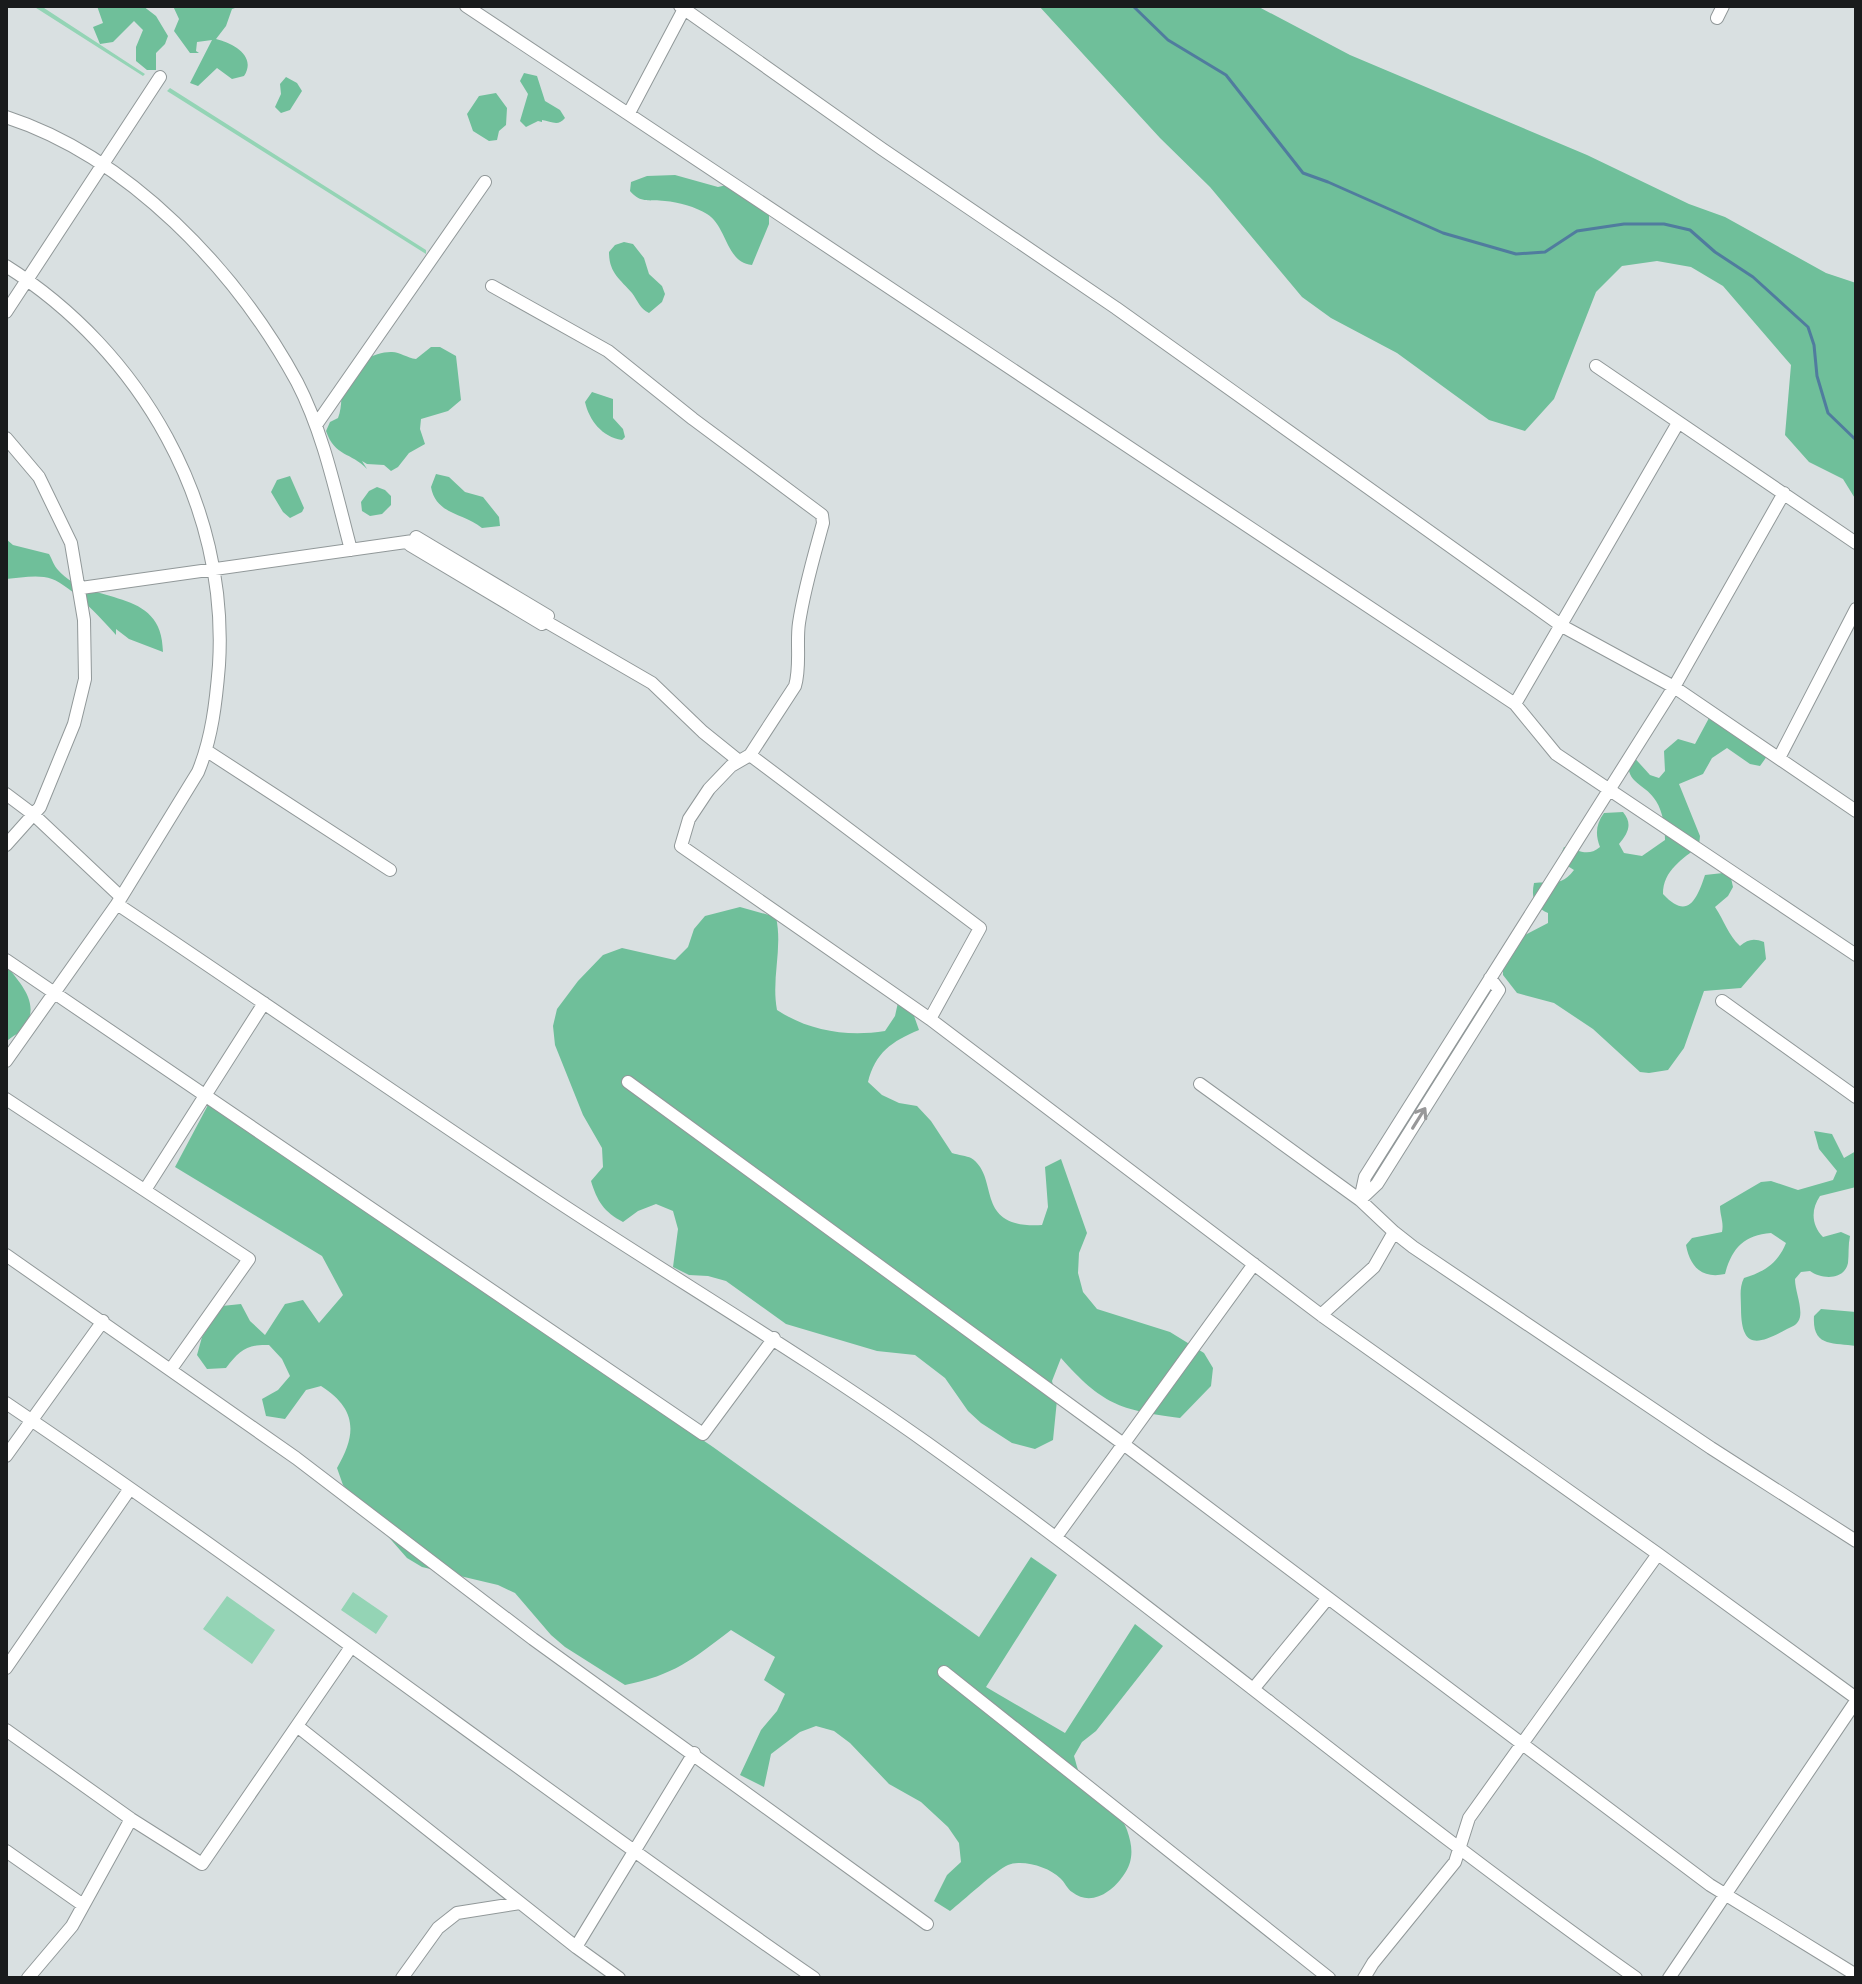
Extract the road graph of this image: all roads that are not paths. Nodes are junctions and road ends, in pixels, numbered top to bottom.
1 (466, 6) edge
2 (682, 8) edge
3 (160, 77) dead end
4 (629, 113) junction
5 (6, 117) edge
6 (102, 165) junction
7 (485, 182) dead end
8 (6, 266) edge
9 (28, 280) junction
10 (492, 286) dead end
11 (6, 312) edge
12 (1596, 366) dead end
13 (1678, 423) junction
14 (316, 425) junction
15 (6, 438) edge
16 (1784, 493) junction
17 (1856, 543) edge
18 (351, 550) junction
19 (214, 569) junction
20 (81, 588) junction
21 (1856, 609) edge
22 (1562, 626) junction
23 (1674, 687) junction
24 (1515, 704) junction
25 (207, 751) junction
26 (745, 758) junction
27 (1779, 758) junction
28 (1609, 788) junction
29 (6, 794) edge
30 (1856, 811) edge
31 (34, 815) junction
32 (6, 845) edge
33 (390, 870) dead end
34 (119, 900) junction
35 (1856, 955) edge
36 (6, 960) edge
37 (1490, 978) junction
38 (55, 993) junction
39 (1722, 1001) dead end
40 (264, 1003) junction
41 (930, 1019) junction
42 (6, 1061) edge
43 (628, 1082) dead end
44 (1200, 1084) dead end
45 (205, 1095) junction
46 (1856, 1097) edge
47 (6, 1099) edge
48 (145, 1190) junction
49 (1360, 1200) junction
50 (1394, 1232) junction
51 (6, 1255) edge
52 (1254, 1264) junction
53 (1321, 1315) junction
54 (103, 1321) junction
55 (774, 1338) junction
56 (171, 1369) junction
57 (6, 1403) edge
58 (33, 1422) junction
59 (1122, 1443) junction
60 (6, 1456) edge
61 (129, 1490) junction
62 (1056, 1537) junction
63 (1856, 1541) edge
64 (1658, 1554) junction
65 (1328, 1598) junction
66 (351, 1647) junction
67 (6, 1668) edge
68 (944, 1672) dead end
69 (1254, 1688) junction
70 (1856, 1700) edge
71 (297, 1726) junction
72 (6, 1730) edge
73 (1523, 1744) junction
74 (694, 1753) junction
75 (131, 1819) junction
76 (1458, 1848) junction
77 (6, 1851) edge
78 (634, 1853) junction
79 (1725, 1895) junction
80 (520, 1903) junction
81 (83, 1905) junction
82 (927, 1924) dead end
83 (576, 1947) junction
84 (1856, 1975) edge
85 (28, 1978) edge
86 (402, 1978) edge
87 (619, 1978) edge
88 (814, 1978) edge
89 (1329, 1978) edge
90 (1364, 1978) edge
91 (1636, 1978) edge
92 (1669, 1978) edge

1 - 4 street
2 - 4 street
2 - 22 street
3 - 6 street
4 - 24 street
5 - 6 street
6 - 9 street
6 - 14 street
7 - 14 street
8 - 9 street
9 - 11 street
9 - 19 street
10 - 26 street
12 - 13 street
13 - 16 street
13 - 22 street
14 - 18 street
15 - 20 street
16 - 17 street
16 - 23 street
18 - 19 street
18 - 26 street
19 - 20 street
19 - 25 street
20 - 31 street
21 - 27 street
22 - 23 street
22 - 24 street
23 - 27 street
23 - 28 street
24 - 28 street
25 - 33 street
25 - 34 street
26 - 41 street
26 - 41 street
27 - 30 street
28 - 35 street
28 - 37 street
29 - 31 street
31 - 32 street
31 - 34 street
34 - 38 street
34 - 40 street
36 - 38 street
37 - 49 street
49 -> 37 street
38 - 42 street
38 - 45 street
39 - 46 street
40 - 45 street
40 - 55 street
41 - 52 street
43 - 59 street
44 - 49 street
45 - 48 street
45 - 55 street
47 - 48 street
48 - 56 street
49 - 50 street
50 - 53 street
50 - 63 street
51 - 54 street
52 - 53 street
52 - 59 street
53 - 64 street
54 - 56 street
54 - 58 street
55 - 62 street
56 - 74 street
57 - 58 street
58 - 60 street
58 - 61 street
59 - 62 street
59 - 65 street
61 - 66 street
61 - 67 street
62 - 69 street
64 - 70 street
64 - 73 street
65 - 69 street
65 - 73 street
66 - 71 street
66 - 78 street
68 - 89 street
69 - 76 street
70 - 79 street
71 - 75 street
71 - 80 street
72 - 75 street
73 - 76 street
73 - 79 street
74 - 78 street
74 - 82 street
75 - 81 street
76 - 90 street
76 - 91 street
77 - 81 street
78 - 83 street
78 - 88 street
79 - 84 street
79 - 92 street
80 - 83 street
80 - 86 street
81 - 85 street
83 - 87 street

